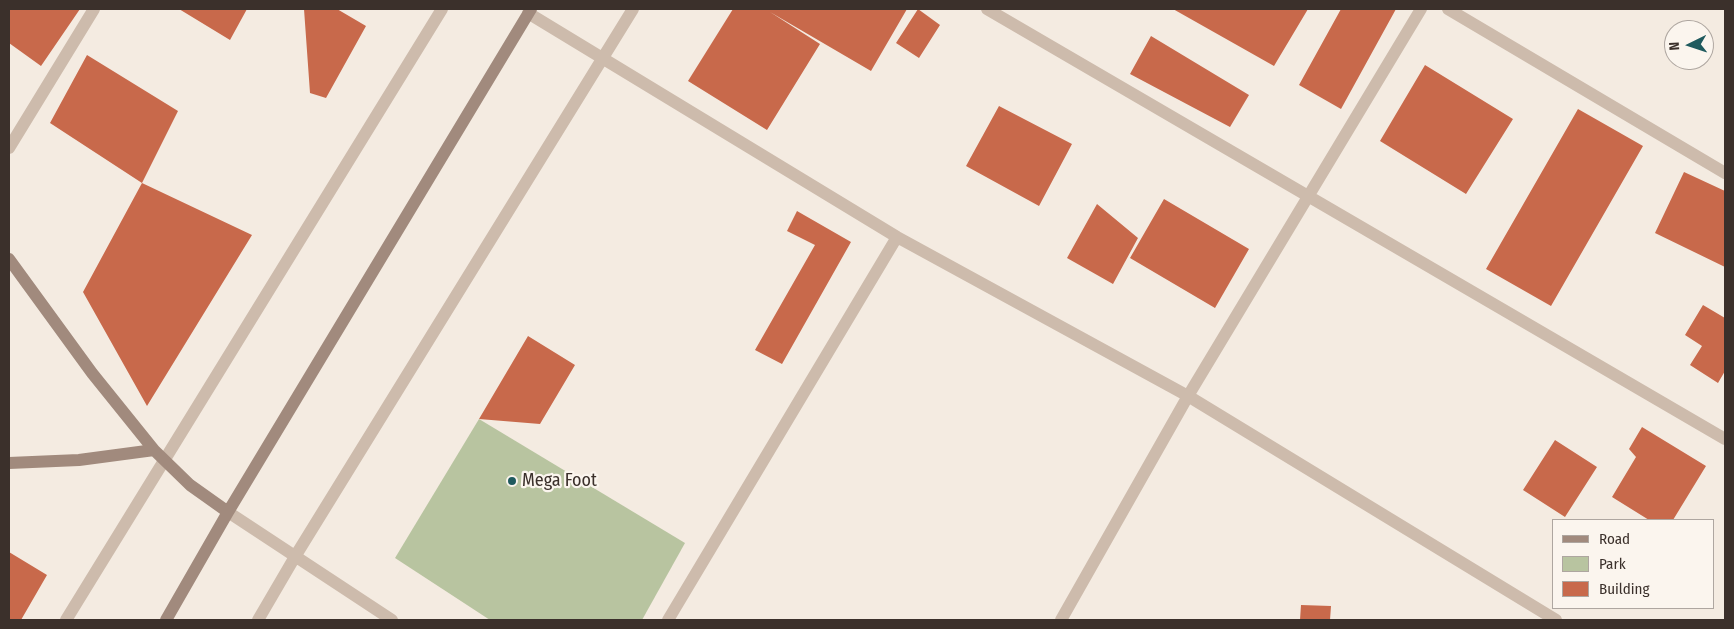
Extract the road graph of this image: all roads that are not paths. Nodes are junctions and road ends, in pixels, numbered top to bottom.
1 (94, 9) edge
2 (442, 9) edge
3 (633, 9) edge
4 (987, 9) edge
5 (1421, 9) edge
6 (1448, 9) edge
7 (530, 11) edge
8 (602, 58) junction
9 (9, 148) edge
10 (1725, 173) edge
11 (1307, 196) junction
12 (897, 237) junction
13 (9, 259) edge
14 (1188, 396) junction
15 (1725, 439) edge
16 (154, 450) junction
17 (164, 462) junction
18 (9, 463) edge
19 (228, 512) junction
20 (296, 555) junction
21 (66, 620) edge
22 (166, 620) edge
23 (258, 620) edge
24 (392, 620) edge
25 (668, 620) edge
26 (1061, 620) edge
27 (1556, 620) edge

1 - 9 street
2 - 17 street
3 - 8 street
4 - 11 street
5 - 11 street
6 - 10 street
7 - 8 street
7 - 19 main road
8 - 12 street
8 - 20 street
11 - 14 street
11 - 15 street
12 - 14 street
12 - 25 street
13 - 16 main road
14 - 26 street
14 - 27 street
16 - 17 main road
16 - 18 main road
17 - 19 main road
17 - 21 street
19 - 20 street
19 - 22 main road
20 - 23 street
20 - 24 street

